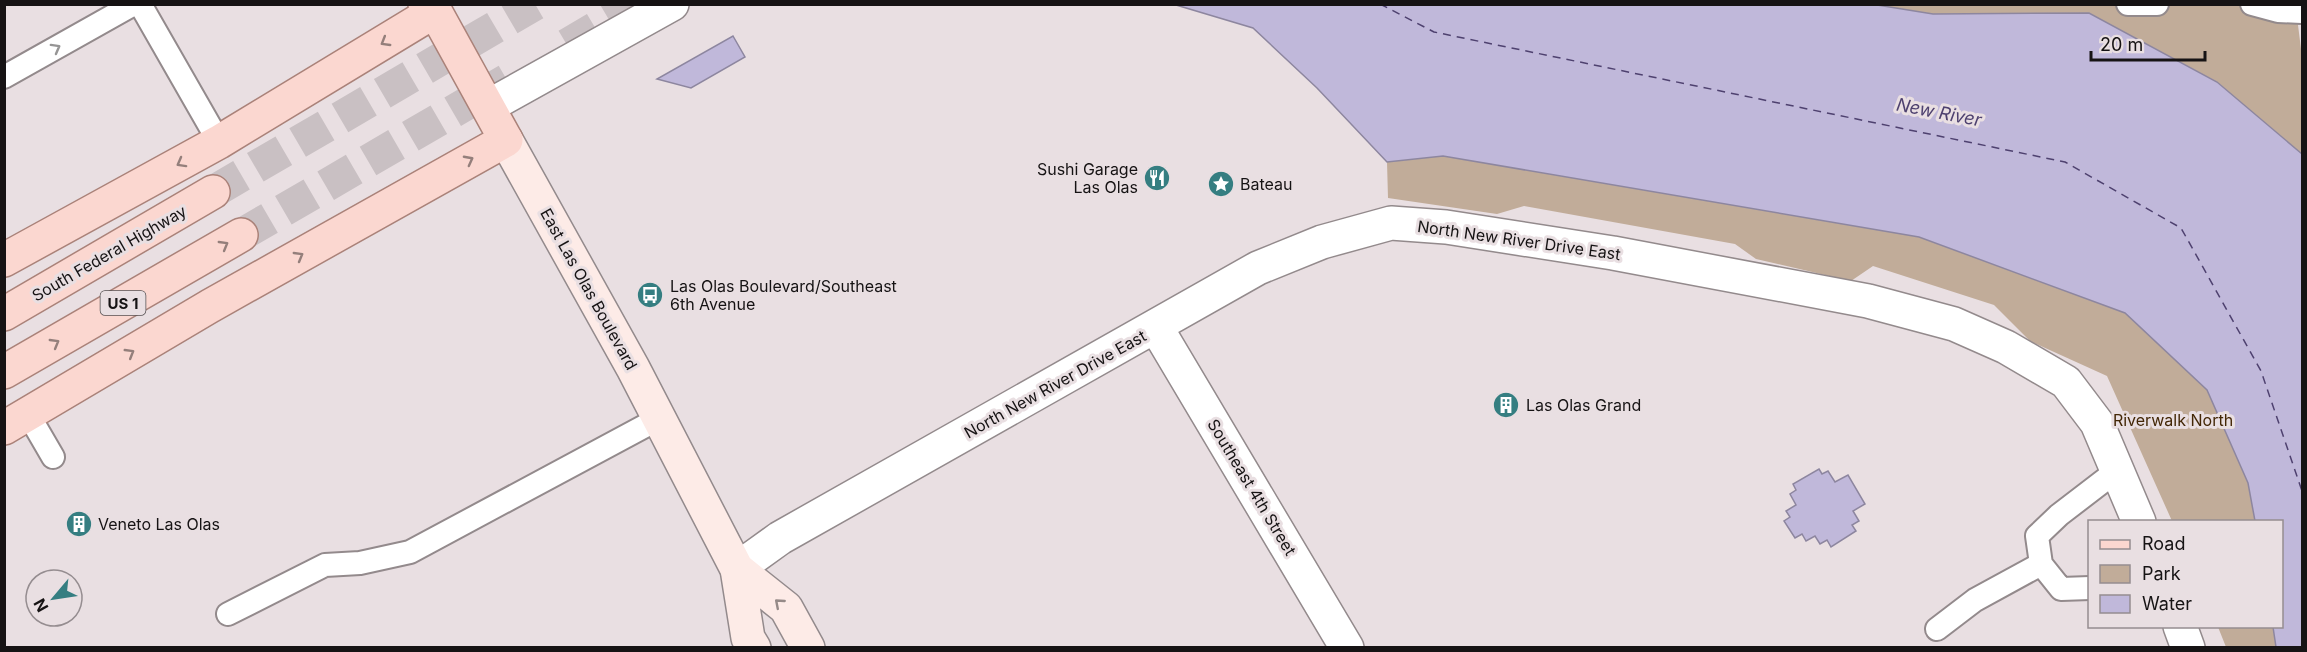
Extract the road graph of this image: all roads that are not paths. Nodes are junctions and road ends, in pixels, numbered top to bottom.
1 (134, 4) edge
2 (140, 4) edge
3 (672, 4) edge
4 (2128, 4) edge
5 (2157, 4) edge
6 (2252, 4) edge
7 (432, 7) edge
8 (2302, 12) edge
9 (4, 77) edge
10 (489, 106) junction
11 (506, 140) junction
12 (219, 142) junction
13 (213, 192) tunnel mouth
14 (241, 235) tunnel mouth
15 (6, 254) edge
16 (4, 314) edge
17 (1156, 327) junction
18 (4, 372) edge
19 (658, 419) junction
20 (16, 421) edge
21 (53, 457) dead end
22 (2119, 469) junction
23 (2138, 520) edge
24 (2041, 564) junction
25 (737, 569) junction
26 (2088, 588) edge
27 (228, 614) dead end
28 (2180, 628) edge
29 (1936, 629) dead end
30 (754, 648) edge
31 (808, 648) edge
32 (1347, 648) edge
33 (2188, 648) edge

9 -> 1 lane
2 - 12 lane
3 - 10 street
4 - 5 lane
6 - 8 lane
7 - 10 main road, East Las Olas Boulevard
7 -> 12 main road
10 - 11 main road, East Las Olas Boulevard
11 - 19 main road, East Las Olas Boulevard
20 -> 11 main road
12 -> 15 main road
13 - 16 main road, South Federal Highway
18 -> 14 main road, US 1
17 - 22 street, North New River Drive East
17 - 25 street, North New River Drive East
17 - 32 street, Southeast 4th Street
19 - 25 main road, East Las Olas Boulevard
19 - 27 lane
20 - 21 lane
22 - 23 street, North New River Drive East
22 - 24 lane
24 - 26 lane
24 - 29 lane
25 - 30 main road, East Las Olas Boulevard
31 -> 25 main road, East Las Olas Boulevard
28 - 33 street

